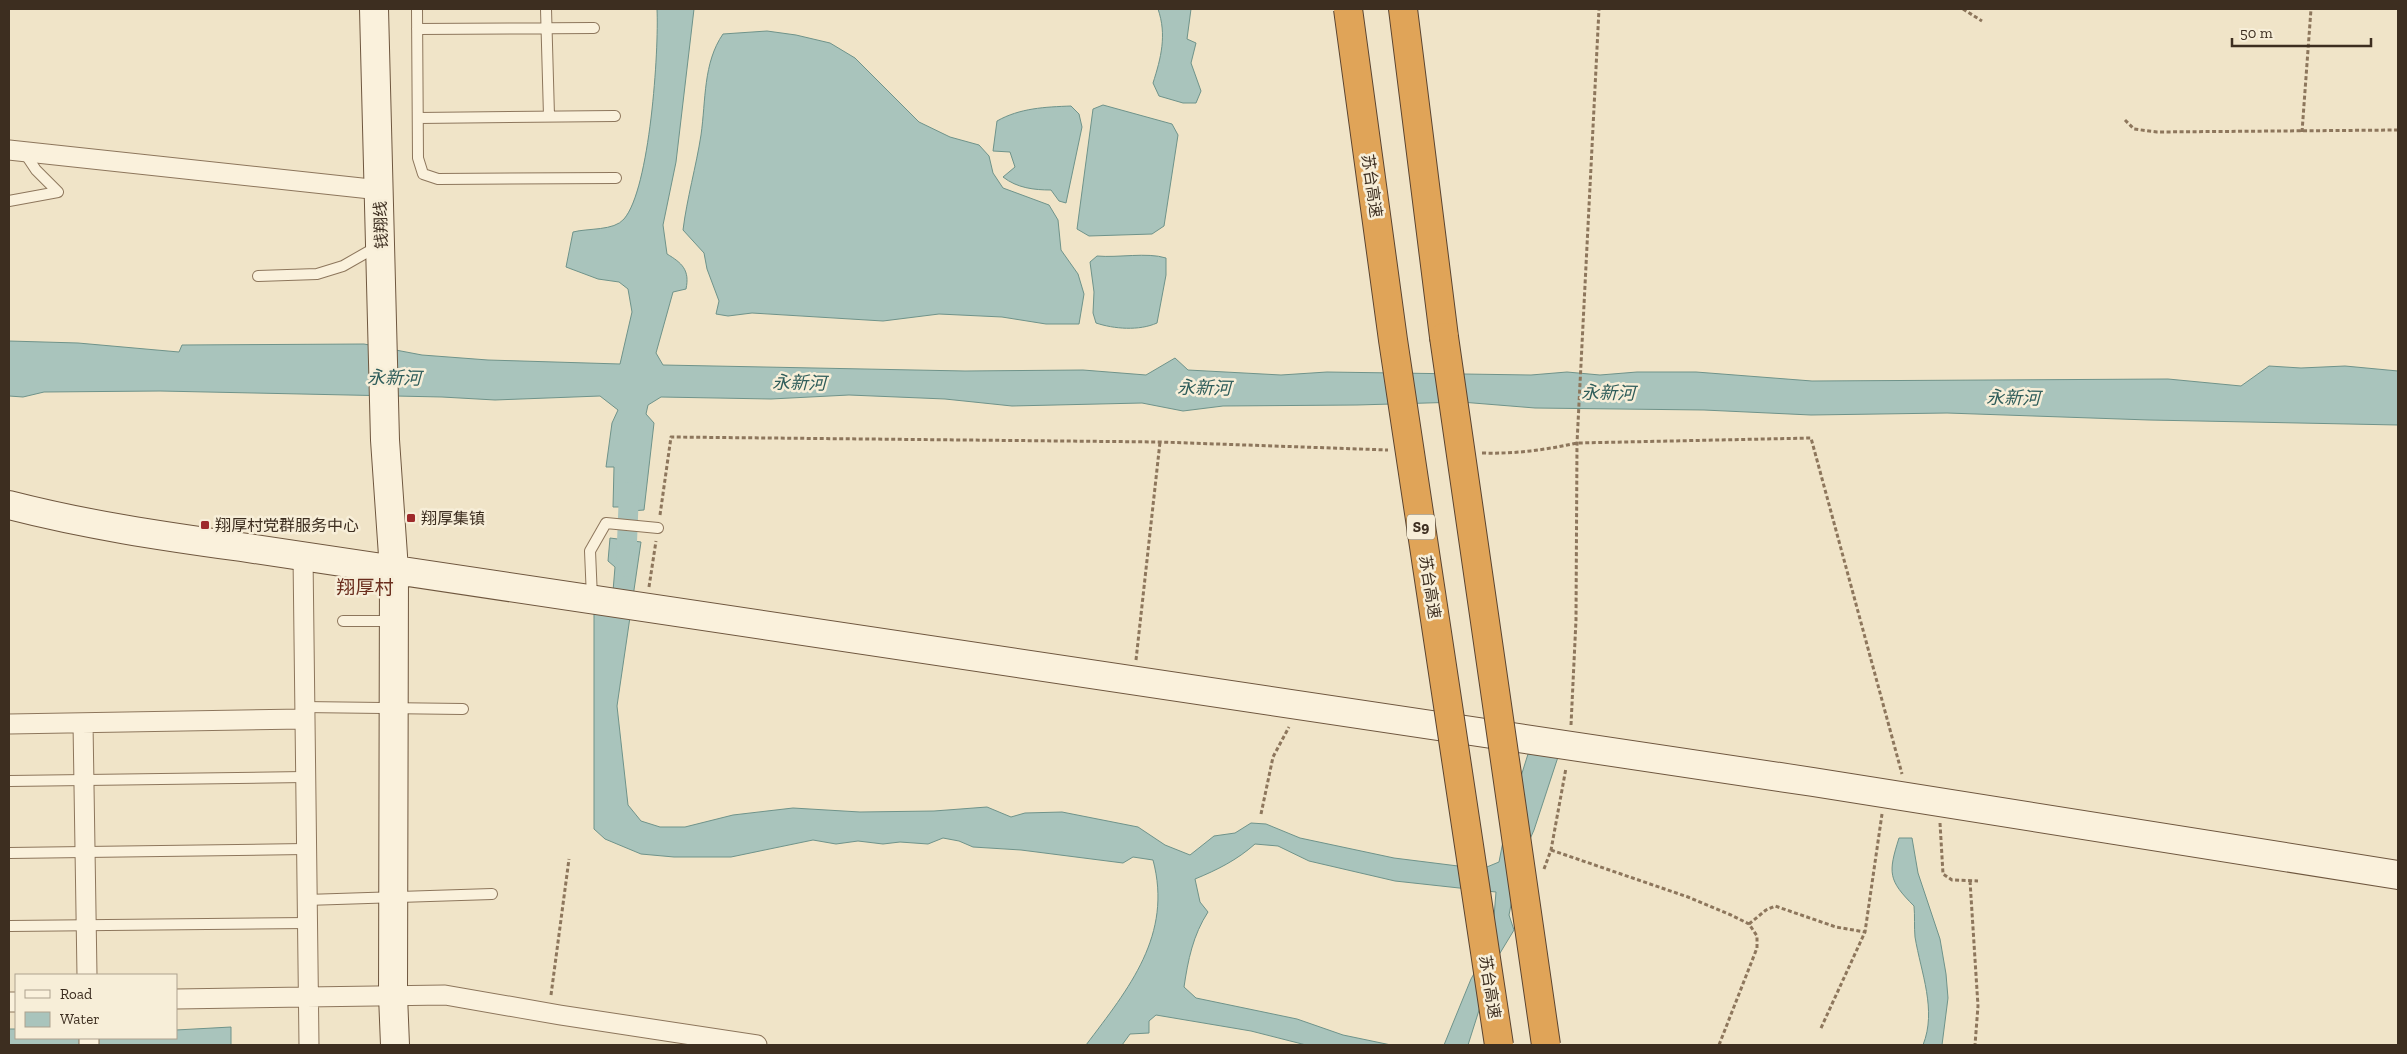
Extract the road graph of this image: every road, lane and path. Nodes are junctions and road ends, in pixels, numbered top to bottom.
1 (374, 9) edge
2 (417, 9) edge
3 (546, 9) edge
4 (1348, 9) edge
5 (1402, 9) edge
6 (1599, 9) edge
7 (1963, 9) edge
8 (2311, 9) edge
9 (1982, 21) dead end
10 (594, 28) dead end
11 (417, 29) junction
12 (546, 29) junction
13 (549, 116) junction
14 (615, 116) dead end
15 (418, 118) junction
16 (2125, 120) dead end
17 (2398, 130) edge
18 (2302, 132) junction
19 (16, 151) edge
20 (616, 178) dead end
21 (380, 190) junction
22 (9, 202) edge
23 (381, 245) junction
24 (258, 276) dead end
25 (1160, 442) junction
26 (1577, 443) junction
27 (1394, 450) dead end
28 (1472, 453) dead end
29 (9, 505) edge
30 (658, 528) junction
31 (303, 556) junction
32 (394, 570) junction
33 (592, 601) junction
34 (641, 608) junction
35 (343, 621) dead end
36 (394, 621) junction
37 (1134, 680) junction
38 (1294, 704) junction
39 (394, 708) junction
40 (463, 708) dead end
41 (303, 713) junction
42 (83, 723) junction
43 (9, 724) edge
44 (1570, 746) junction
45 (304, 776) junction
46 (84, 780) junction
47 (9, 781) edge
48 (1896, 795) junction
49 (1939, 802) junction
50 (1261, 814) dead end
51 (306, 849) junction
52 (1551, 850) dead end
53 (85, 852) junction
54 (9, 853) edge
55 (569, 859) dead end
56 (2398, 875) edge
57 (1970, 881) junction
58 (1978, 881) dead end
59 (492, 894) dead end
60 (393, 897) junction
61 (306, 900) junction
62 (307, 923) junction
63 (1749, 924) junction
64 (86, 925) junction
65 (9, 926) edge
66 (1865, 932) junction
67 (87, 974) edge
68 (393, 995) junction
69 (308, 997) junction
70 (178, 999) edge
71 (549, 1014) junction
72 (1820, 1028) dead end
73 (682, 1040) edge
74 (309, 1045) edge
75 (395, 1045) edge
76 (756, 1045) edge
77 (1499, 1045) edge
78 (1546, 1045) edge
79 (1719, 1045) edge
80 (1976, 1045) edge

1 - 21 street, 钱翔线
2 - 11 lane
3 - 12 lane
4 - 77 highway, 苏台高速 / S9, bridge
5 - 78 highway, bridge
6 - 26 path
7 - 9 path
8 - 18 path
10 - 12 lane
11 - 12 lane
11 - 15 lane
12 - 13 lane
13 - 14 lane
13 - 15 lane
15 - 20 lane
16 - 18 path
17 - 18 path
19 - 21 street
19 - 22 lane
21 - 23 street, 钱翔线
23 - 24 lane
23 - 32 street, 钱翔线
25 - 27 path
25 - 30 path
25 - 37 path
26 - 28 path
26 - 44 path
26 - 48 path
29 - 31 street
30 - 33 lane
30 - 34 path
31 - 32 street
31 - 41 street
32 - 33 street
32 - 36 street, 钱翔线
33 - 34 street
34 - 37 street
35 - 36 lane
36 - 39 street, 钱翔线
37 - 38 street
38 - 44 street
38 - 50 path
39 - 40 lane
39 - 41 lane
39 - 60 street, 钱翔线
41 - 42 street
41 - 45 street
42 - 43 street
42 - 46 street
44 - 48 street
45 - 46 lane
45 - 51 street
46 - 47 lane
46 - 53 street
48 - 49 street
48 - 66 path
49 - 56 street
49 - 57 path
51 - 53 lane
51 - 61 street
52 - 63 path
53 - 54 lane
53 - 64 street
55 - 71 path
57 - 58 path
57 - 80 path
59 - 60 lane
60 - 61 lane
60 - 68 street, 钱翔线
61 - 62 street
62 - 64 lane
62 - 69 street
63 - 66 path
63 - 79 path
64 - 65 lane
64 - 67 street
66 - 72 path
68 - 69 street
68 - 71 street
68 - 75 street, 钱翔线
69 - 70 street
69 - 74 street
71 - 73 street
73 - 76 street

